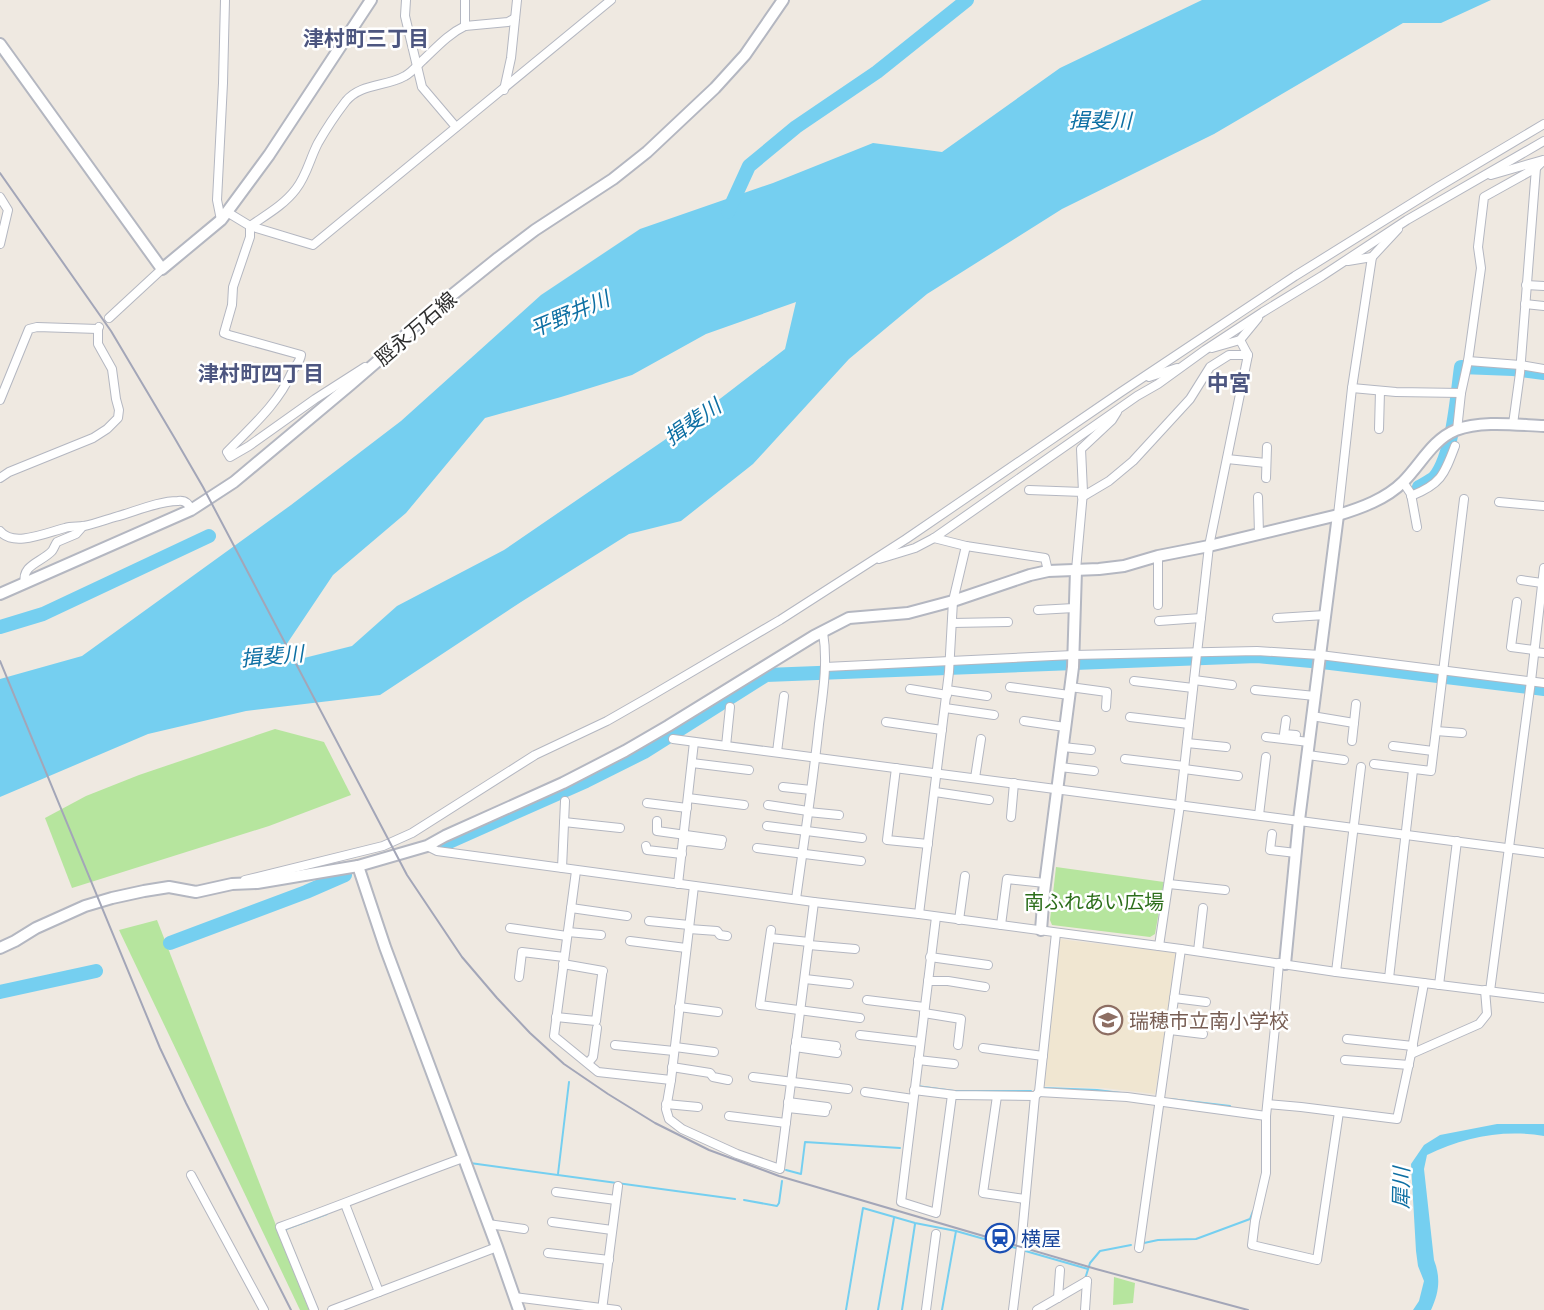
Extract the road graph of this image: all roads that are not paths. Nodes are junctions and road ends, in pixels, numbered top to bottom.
1 (225, 0) edge
2 (370, 0) edge
3 (406, 0) edge
4 (465, 0) edge
5 (517, 0) edge
6 (611, 0) edge
7 (783, 0) edge
8 (515, 18) junction
9 (465, 26) junction
10 (0, 44) edge
11 (417, 66) junction
12 (504, 90) junction
13 (1544, 124) edge
14 (456, 128) junction
15 (1544, 141) edge
16 (1544, 159) edge
17 (1536, 168) junction
18 (1477, 180) junction
19 (1428, 193) junction
20 (0, 197) edge
21 (224, 216) junction
22 (1407, 220) junction
23 (250, 226) junction
24 (0, 244) edge
25 (1372, 257) junction
26 (1343, 262) junction
27 (162, 269) junction
28 (1526, 285) junction
29 (1544, 286) edge
30 (1525, 304) junction
31 (1544, 306) edge
32 (1263, 312) junction
33 (109, 318) dead end
34 (1240, 340) junction
35 (1205, 350) junction
36 (387, 353) junction
37 (1248, 356) junction
38 (1468, 361) junction
39 (1184, 366) junction
40 (1520, 369) junction
41 (1544, 369) edge
42 (1141, 379) junction
43 (1353, 388) junction
44 (1380, 391) junction
45 (1461, 393) junction
46 (0, 400) edge
47 (1119, 409) junction
48 (1513, 424) junction
49 (1544, 426) edge
50 (1379, 429) dead end
51 (1456, 430) junction
52 (1455, 446) dead end
53 (1267, 447) dead end
54 (1227, 459) junction
55 (1266, 463) junction
56 (0, 478) edge
57 (1266, 478) dead end
58 (1403, 482) junction
59 (1029, 490) dead end
60 (1082, 495) junction
61 (1411, 496) junction
62 (1258, 497) dead end
63 (1464, 499) dead end
64 (1499, 502) dead end
65 (1544, 507) edge
66 (191, 510) junction
67 (1338, 515) junction
68 (82, 526) junction
69 (1417, 527) dead end
70 (0, 531) edge
71 (1258, 534) junction
72 (934, 538) junction
73 (966, 546) junction
74 (1209, 546) junction
75 (1158, 556) junction
76 (870, 562) junction
77 (1544, 568) edge
78 (1076, 570) junction
79 (1048, 571) junction
80 (1521, 580) dead end
81 (25, 583) junction
82 (1542, 583) junction
83 (0, 594) edge
84 (953, 601) junction
85 (1517, 603) dead end
86 (1158, 605) dead end
87 (1074, 608) junction
88 (1038, 610) dead end
89 (1325, 615) junction
90 (1201, 618) junction
91 (1277, 618) dead end
92 (1159, 621) dead end
93 (1008, 622) dead end
94 (952, 623) junction
95 (822, 632) junction
96 (1534, 651) junction
97 (1198, 652) junction
98 (1544, 653) edge
99 (1073, 655) junction
100 (1320, 655) junction
101 (950, 661) junction
102 (825, 667) junction
103 (1443, 671) junction
104 (1134, 681) dead end
105 (1531, 681) junction
106 (1544, 683) edge
107 (1194, 684) junction
108 (1232, 685) dead end
109 (1010, 687) dead end
110 (910, 689) dead end
111 (1255, 690) dead end
112 (1070, 691) junction
113 (947, 692) junction
114 (784, 696) dead end
115 (987, 696) dead end
116 (1315, 696) junction
117 (1356, 704) dead end
118 (730, 707) dead end
119 (1106, 707) dead end
120 (945, 708) junction
121 (994, 715) dead end
122 (1312, 716) junction
123 (1130, 717) dead end
124 (1286, 720) dead end
125 (1024, 721) dead end
126 (886, 722) dead end
127 (1354, 723) junction
128 (1189, 724) junction
129 (1065, 727) junction
130 (942, 730) junction
131 (1436, 731) junction
132 (1462, 734) dead end
133 (1266, 737) dead end
134 (673, 739) dead end
135 (981, 739) dead end
136 (1310, 739) junction
137 (1352, 741) dead end
138 (694, 742) junction
139 (1187, 743) junction
140 (726, 746) junction
141 (1394, 746) dead end
142 (1063, 747) junction
143 (1226, 747) dead end
144 (1091, 750) dead end
145 (1433, 751) junction
146 (777, 752) junction
147 (1308, 755) junction
148 (816, 757) junction
149 (1266, 757) dead end
150 (1125, 759) dead end
151 (1344, 760) dead end
152 (692, 763) junction
153 (1374, 764) dead end
154 (1060, 767) junction
155 (1361, 767) dead end
156 (896, 768) junction
157 (1184, 768) junction
158 (749, 770) dead end
159 (1413, 770) junction
160 (1094, 771) dead end
161 (937, 774) junction
162 (1238, 776) dead end
163 (975, 778) junction
164 (1014, 783) junction
165 (783, 787) dead end
166 (1058, 789) junction
167 (811, 790) junction
168 (935, 792) junction
169 (688, 798) junction
170 (989, 800) dead end
171 (565, 801) dead end
172 (646, 803) dead end
173 (744, 805) dead end
174 (768, 805) dead end
175 (1180, 805) junction
176 (687, 808) junction
177 (808, 811) junction
178 (839, 814) dead end
179 (1259, 815) junction
180 (1011, 817) dead end
181 (657, 820) dead end
182 (1299, 820) junction
183 (564, 822) junction
184 (767, 826) dead end
185 (620, 828) dead end
186 (1354, 828) junction
187 (806, 831) junction
188 (1272, 834) dead end
189 (1404, 834) junction
190 (683, 838) junction
191 (862, 838) dead end
192 (1457, 841) junction
193 (722, 843) dead end
194 (928, 844) junction
195 (427, 846) junction
196 (646, 846) dead end
197 (757, 848) dead end
198 (1508, 848) junction
199 (1296, 853) junction
200 (1544, 853) edge
201 (682, 854) junction
202 (802, 854) junction
203 (861, 861) dead end
204 (358, 866) junction
205 (562, 868) junction
206 (576, 870) junction
207 (965, 876) dead end
208 (1045, 883) junction
209 (232, 884) junction
210 (678, 884) junction
211 (1169, 884) junction
212 (694, 886) junction
213 (1225, 890) dead end
214 (796, 900) junction
215 (814, 902) junction
216 (571, 908) junction
217 (1203, 908) dead end
218 (919, 914) junction
219 (627, 916) dead end
220 (936, 917) junction
221 (959, 920) junction
222 (649, 921) dead end
223 (1001, 925) junction
224 (689, 927) junction
225 (510, 928) dead end
226 (1041, 930) junction
227 (1056, 933) junction
228 (567, 934) junction
229 (601, 935) dead end
230 (727, 936) dead end
231 (630, 941) dead end
232 (809, 943) junction
233 (1159, 946) junction
234 (0, 948) edge
235 (686, 948) junction
236 (855, 949) dead end
237 (1181, 949) junction
238 (1198, 951) junction
239 (930, 957) junction
240 (564, 961) junction
241 (1282, 964) junction
242 (988, 965) dead end
243 (1336, 972) junction
244 (519, 977) dead end
245 (1389, 978) junction
246 (804, 979) junction
247 (927, 981) junction
248 (1424, 983) junction
249 (849, 984) dead end
250 (1439, 985) junction
251 (1544, 986) edge
252 (985, 987) dead end
253 (1487, 991) junction
254 (1174, 998) junction
255 (1543, 998) edge
256 (867, 1000) dead end
257 (1206, 1002) dead end
258 (679, 1007) junction
259 (924, 1010) junction
260 (801, 1011) junction
261 (718, 1012) dead end
262 (556, 1017) junction
263 (860, 1018) dead end
264 (597, 1028) dead end
265 (1170, 1030) junction
266 (1203, 1034) dead end
267 (860, 1035) dead end
268 (1347, 1039) dead end
269 (920, 1042) junction
270 (796, 1044) junction
271 (615, 1045) dead end
272 (958, 1045) dead end
273 (983, 1048) dead end
274 (674, 1049) junction
275 (837, 1050) dead end
276 (1412, 1050) junction
277 (714, 1052) dead end
278 (1043, 1056) junction
279 (918, 1060) junction
280 (1345, 1060) dead end
281 (588, 1063) junction
282 (954, 1064) dead end
283 (1409, 1065) junction
284 (672, 1067) junction
285 (753, 1077) dead end
286 (671, 1080) junction
287 (728, 1080) dead end
288 (791, 1082) junction
289 (848, 1089) dead end
290 (865, 1092) dead end
291 (914, 1094) junction
292 (1037, 1094) junction
293 (952, 1095) junction
294 (997, 1096) junction
295 (1159, 1101) junction
296 (666, 1104) junction
297 (1268, 1104) junction
298 (788, 1105) junction
299 (698, 1107) dead end
300 (826, 1109) dead end
301 (1339, 1112) junction
302 (729, 1116) dead end
303 (1266, 1116) junction
304 (786, 1123) junction
305 (463, 1158) junction
306 (191, 1175) dead end
307 (618, 1186) dead end
308 (556, 1192) dead end
309 (1025, 1199) junction
310 (616, 1200) junction
311 (345, 1204) junction
312 (552, 1222) dead end
313 (488, 1224) junction
314 (524, 1229) dead end
315 (612, 1230) junction
316 (936, 1234) dead end
317 (497, 1247) junction
318 (1139, 1248) dead end
319 (548, 1253) dead end
320 (609, 1260) junction
321 (1060, 1270) dead end
322 (379, 1292) junction
323 (514, 1297) junction
324 (1058, 1298) junction
325 (602, 1309) edge
326 (264, 1310) edge
327 (314, 1310) edge
328 (332, 1310) edge
329 (519, 1310) edge
330 (617, 1310) edge
331 (926, 1310) edge
332 (1013, 1310) edge
333 (1037, 1310) edge
334 (1085, 1310) edge

1 - 21 street
2 - 21 street
3 - 11 street
4 - 9 street
5 - 8 street
6 - 12 street
7 - 36 street, 脛永万石線
8 - 9 street
8 - 12 street
9 - 11 street
10 - 27 street
11 - 14 street
11 - 23 street
12 - 14 street
13 - 19 street
14 - 23 street
15 - 18 street
16 - 17 street
16 - 18 street
17 - 28 street
17 - 38 street
18 - 22 street
19 - 22 street
19 - 42 street
20 - 24 street
21 - 23 street
21 - 27 street
22 - 25 street
22 - 26 street
23 - 36 street
25 - 26 street
25 - 43 street
26 - 32 street
27 - 33 street
28 - 29 street
28 - 30 street
30 - 31 street
30 - 40 street
32 - 34 street
32 - 35 street
34 - 35 street
34 - 37 street
35 - 39 street
36 - 66 street, 脛永万石線
37 - 54 street
37 - 60 street
38 - 40 street
38 - 45 street
39 - 42 street
39 - 47 street
40 - 41 street
40 - 48 street
42 - 76 street
43 - 44 street
43 - 67 street
44 - 45 street
44 - 50 street
45 - 51 street
46 - 56 street
47 - 60 street
47 - 72 street
48 - 49 street
48 - 51 street
51 - 58 street
52 - 61 street
53 - 55 street
54 - 55 street
54 - 74 street
55 - 57 street
58 - 61 street
58 - 67 street
59 - 60 street
60 - 78 street
61 - 69 street
62 - 71 street
63 - 103 street
64 - 65 street
66 - 68 street
66 - 81 street, 脛永万石線
67 - 71 street
67 - 89 street
68 - 70 street
68 - 81 street
71 - 74 street
72 - 73 street
72 - 76 street
73 - 79 street
73 - 84 street
74 - 75 street
74 - 90 street
75 - 78 street
75 - 86 street
76 - 209 street
77 - 82 street
78 - 79 street
78 - 87 street
79 - 84 street
80 - 82 street
81 - 83 street, 脛永万石線
82 - 96 street
84 - 94 street
84 - 95 street
85 - 96 street
87 - 88 street
87 - 99 street
89 - 91 street
89 - 100 street
90 - 92 street
90 - 97 street
93 - 94 street
94 - 101 street
95 - 102 street
95 - 195 street
96 - 98 street
96 - 105 street
97 - 99 street
97 - 100 street
97 - 107 street
99 - 101 street
99 - 112 street
100 - 103 street
100 - 116 street
101 - 102 street
101 - 113 street
102 - 148 street
103 - 105 street
103 - 131 street
104 - 107 street
105 - 106 street
105 - 198 street
107 - 108 street
107 - 128 street
109 - 112 street
110 - 113 street
111 - 116 street
112 - 119 street
112 - 129 street
113 - 115 street
113 - 120 street
114 - 146 street
116 - 122 street
117 - 127 street
118 - 140 street
120 - 121 street
120 - 130 street
122 - 127 street
122 - 136 street
123 - 128 street
124 - 136 street
125 - 129 street
126 - 130 street
127 - 137 street
128 - 139 street
129 - 142 street
130 - 161 street
131 - 132 street
131 - 145 street
133 - 136 street
134 - 138 street
135 - 163 street
136 - 147 street
138 - 140 street
138 - 152 street
139 - 143 street
139 - 157 street
140 - 146 street
141 - 145 street
142 - 144 street
142 - 154 street
145 - 159 street
146 - 148 street
147 - 151 street
147 - 182 street
148 - 156 street
148 - 167 street
149 - 179 street
150 - 157 street
152 - 158 street
152 - 169 street
153 - 159 street
154 - 160 street
154 - 166 street
155 - 186 street
156 - 161 street
156 - 194 street
157 - 162 street
157 - 175 street
159 - 189 street
161 - 163 street
161 - 168 street
163 - 164 street
164 - 166 street
164 - 180 street
165 - 167 street
166 - 175 street
166 - 208 street
167 - 177 street
168 - 170 street
168 - 194 street
169 - 173 street
169 - 176 street
171 - 183 street
172 - 176 street
174 - 177 street
175 - 179 street
175 - 211 street
176 - 190 street
177 - 178 street
177 - 187 street
179 - 182 street
181 - 190 street
182 - 186 street
182 - 199 street
183 - 185 street
183 - 205 street
184 - 187 street
186 - 189 street
186 - 243 street
187 - 191 street
187 - 202 street
188 - 199 street
189 - 192 street
189 - 245 street
190 - 193 street
190 - 201 street
192 - 198 street
192 - 250 street
194 - 218 street
195 - 204 street
195 - 205 street
196 - 201 street
197 - 202 street
198 - 200 street
198 - 253 street
199 - 241 street
201 - 210 street
202 - 203 street
202 - 214 street
204 - 209 street
204 - 305 street
205 - 206 street
206 - 210 street
206 - 216 street
207 - 221 street
208 - 223 street
208 - 226 street
209 - 234 street
210 - 212 street
211 - 213 street
211 - 233 street
212 - 214 street
212 - 224 street
214 - 215 street
215 - 218 street
215 - 232 street
216 - 219 street
216 - 228 street
217 - 238 street
218 - 220 street
220 - 221 street
220 - 239 street
221 - 223 street
222 - 224 street
223 - 226 street
224 - 230 street
224 - 235 street
225 - 228 street
226 - 227 street
227 - 233 street
227 - 278 street
228 - 229 street
228 - 240 street
231 - 235 street
232 - 236 street
232 - 246 street
232 - 260 street
233 - 237 street
235 - 258 street
237 - 238 street
237 - 254 street
238 - 241 street
239 - 242 street
239 - 247 street
240 - 244 street
240 - 262 street
240 - 262 street
241 - 243 street
241 - 297 street
243 - 245 street
245 - 248 street
246 - 249 street
246 - 260 street
247 - 252 street
247 - 259 street
248 - 250 street
248 - 276 street
250 - 253 street
251 - 255 street
253 - 255 street
253 - 276 street
254 - 257 street
254 - 265 street
256 - 259 street
258 - 261 street
258 - 274 street
259 - 269 street
259 - 272 street
260 - 263 street
260 - 270 street
262 - 281 street
264 - 281 street
265 - 266 street
265 - 295 street
267 - 269 street
268 - 276 street
269 - 279 street
270 - 275 street
270 - 288 street
271 - 274 street
273 - 278 street
274 - 277 street
274 - 284 street
276 - 283 street
278 - 292 street
279 - 282 street
279 - 291 street
280 - 283 street
281 - 286 street
283 - 301 street
284 - 286 street
284 - 287 street
285 - 288 street
286 - 296 street
288 - 289 street
288 - 298 street
290 - 291 street
291 - 293 street
291 - 293 street
292 - 294 street
292 - 295 street
292 - 309 street
293 - 294 street
294 - 309 street
295 - 303 street
295 - 318 street
296 - 299 street
296 - 304 street
297 - 301 street
297 - 303 street
298 - 300 street
298 - 304 street
301 - 303 street
302 - 304 street
305 - 311 street
305 - 313 street
306 - 326 street
307 - 310 street
308 - 310 street
309 - 332 street
310 - 315 street
311 - 322 street
311 - 327 street
312 - 315 street
313 - 314 street
313 - 317 street
315 - 320 street
316 - 331 street
317 - 322 street
317 - 323 street
319 - 320 street
320 - 325 street
321 - 324 street
322 - 328 street
323 - 325 street
323 - 329 street
324 - 333 street
324 - 334 street
325 - 330 street

